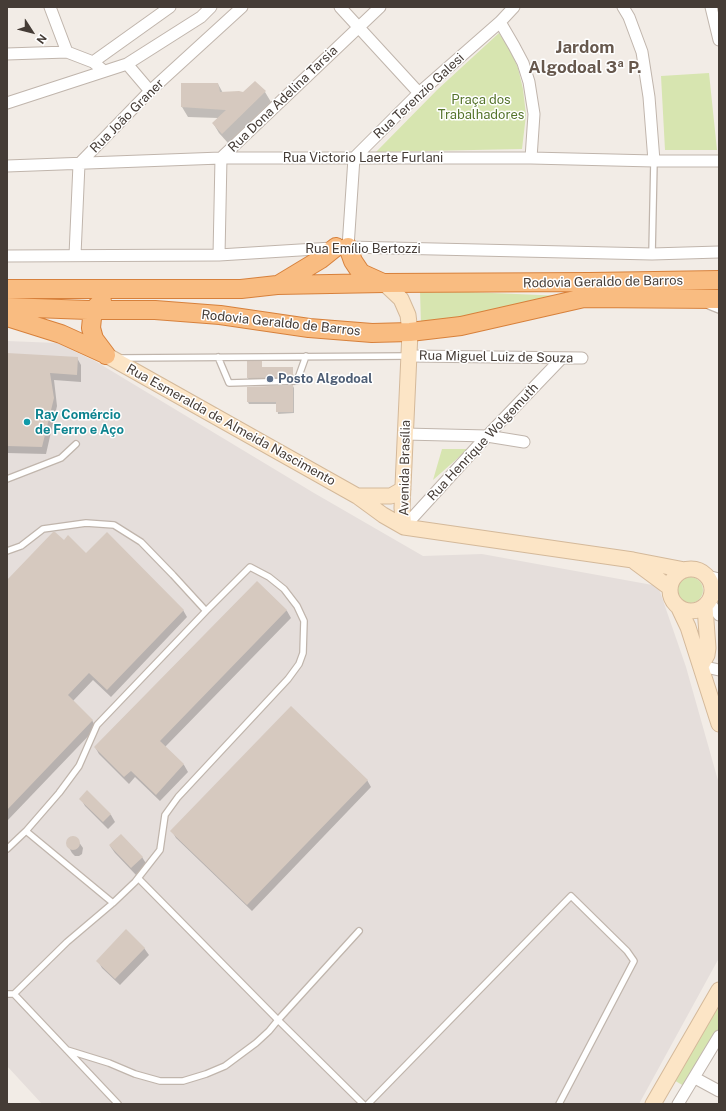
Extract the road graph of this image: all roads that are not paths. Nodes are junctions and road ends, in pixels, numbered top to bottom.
1 (50, 7) edge
2 (170, 7) edge
3 (211, 7) edge
4 (242, 7) edge
5 (340, 7) edge
6 (380, 7) edge
7 (514, 7) edge
8 (624, 7) edge
9 (711, 7) edge
10 (500, 22) junction
11 (359, 27) junction
12 (719, 40) edge
13 (67, 52) junction
14 (7, 54) edge
15 (93, 62) junction
16 (127, 64) junction
17 (104, 72) junction
18 (150, 91) junction
19 (420, 93) junction
20 (7, 102) edge
21 (221, 158) junction
22 (354, 158) junction
23 (531, 158) junction
24 (654, 161) junction
25 (719, 161) edge
26 (79, 164) junction
27 (7, 166) edge
28 (342, 247) junction
29 (719, 252) edge
30 (219, 254) junction
31 (652, 254) junction
32 (75, 255) junction
33 (7, 256) edge
34 (719, 280) edge
35 (384, 283) junction
36 (277, 285) junction
37 (7, 289) edge
38 (242, 289) junction
39 (719, 299) edge
40 (694, 300) junction
41 (7, 307) edge
42 (95, 310) junction
43 (719, 310) edge
44 (7, 317) edge
45 (410, 332) junction
46 (306, 356) junction
47 (409, 356) junction
48 (110, 357) junction
49 (218, 357) junction
50 (562, 358) junction
51 (582, 358) dead end
52 (405, 434) junction
53 (487, 436) junction
54 (524, 442) dead end
55 (76, 444) dead end
56 (7, 479) edge
57 (403, 489) junction
58 (357, 496) junction
59 (404, 527) junction
60 (7, 551) edge
61 (633, 560) junction
62 (685, 570) junction
63 (713, 578) edge
64 (670, 588) junction
65 (711, 600) edge
66 (679, 608) junction
67 (206, 611) junction
68 (719, 615) edge
69 (701, 666) junction
70 (719, 670) edge
71 (719, 724) edge
72 (26, 831) junction
73 (7, 849) edge
74 (138, 878) junction
75 (113, 903) junction
76 (359, 931) dead end
77 (719, 990) edge
78 (7, 994) edge
79 (14, 994) junction
80 (278, 1020) junction
81 (719, 1036) edge
82 (67, 1050) junction
83 (695, 1078) junction
84 (719, 1092) edge
85 (118, 1104) edge
86 (363, 1104) edge
87 (368, 1104) edge
88 (559, 1104) edge
89 (653, 1104) edge
90 (678, 1104) edge

1 - 13 street
2 - 15 street
3 - 16 street
4 - 18 street, Rua João Graner
5 - 11 street
6 - 11 street, Rua Dona Adelina Tarsia
7 - 10 street, Rua Terenzio Galesi
8 - 24 street
9 - 12 street
10 - 19 street, Rua Terenzio Galesi
10 - 23 street
11 - 19 street
11 - 21 street, Rua Dona Adelina Tarsia
13 - 14 street
13 - 15 street
15 - 17 street
16 - 17 street
16 - 18 street
17 - 20 street
18 - 26 street, Rua João Graner
19 - 22 street, Rua Terenzio Galesi
21 - 22 street, Rua Victorio Laerte Furlani
21 - 26 street, Rua Victorio Laerte Furlani
21 - 30 street, Rua Dona Adelina Tarsia
22 - 23 street, Rua Victorio Laerte Furlani
22 - 28 street
23 - 24 street, Rua Victorio Laerte Furlani
24 - 25 street, Rua Victorio Laerte Furlani
24 - 31 lane
26 - 27 street, Rua Victorio Laerte Furlani
26 - 32 street, Rua João Graner
28 - 30 street, Rua Emílio Bertozzi
28 - 31 street, Rua Emílio Bertozzi
28 - 35 highway
28 - 36 highway
29 - 31 street, Rua Emílio Bertozzi
30 - 32 street, Rua Emílio Bertozzi
32 - 33 street, Rua Emílio Bertozzi
34 - 35 highway, Rodovia Geraldo de Barros
35 - 36 highway, Rodovia Geraldo de Barros
35 - 45 main road, Avenida Brasília
36 - 38 highway, Rodovia Geraldo de Barros
37 - 38 highway, Rodovia Geraldo de Barros
38 - 42 highway
39 - 40 highway, Rodovia Geraldo de Barros
40 - 43 lane
40 - 45 highway, Rodovia Geraldo de Barros
41 - 42 highway, Rodovia Geraldo de Barros
42 - 45 highway, Rodovia Geraldo de Barros
42 - 48 highway
44 - 48 highway
45 - 47 main road, Avenida Brasília
46 - 47 lane
46 - 49 lane
46 - 49 lane
47 - 50 street, Rua Miguel Luiz de Souza
47 - 52 main road, Avenida Brasília
48 - 49 lane
48 - 58 main road, Rua Esmeralda de Almeida Nascimento
50 - 51 street, Rua Miguel Luiz de Souza
50 - 53 street, Rua Henrique Wolgemuth
52 - 53 street
52 - 57 main road, Avenida Brasília
53 - 54 street
53 - 59 street, Rua Henrique Wolgemuth
55 - 56 lane
57 - 58 main road, Rua Esmeralda de Almeida Nascimento
57 - 59 main road, Avenida Brasília
58 - 59 main road, Rua Esmeralda de Almeida Nascimento
59 - 61 main road, Avenida Brasília
60 - 67 lane
61 - 62 main road, Avenida Brasília
61 - 64 main road, Avenida Brasília
62 - 63 main road
62 - 64 main road
63 - 65 main road
64 - 66 main road
65 - 66 main road
65 - 68 street
65 - 69 main road
66 - 69 main road
67 - 72 lane
67 - 74 lane
69 - 70 street
69 - 71 main road
72 - 73 lane
72 - 75 lane
74 - 75 lane
74 - 80 lane
75 - 79 lane
76 - 80 lane
77 - 89 main road
78 - 79 lane
79 - 82 lane
80 - 82 lane
80 - 86 lane
81 - 83 street
82 - 85 lane
83 - 84 street
83 - 90 street
87 - 88 lane

